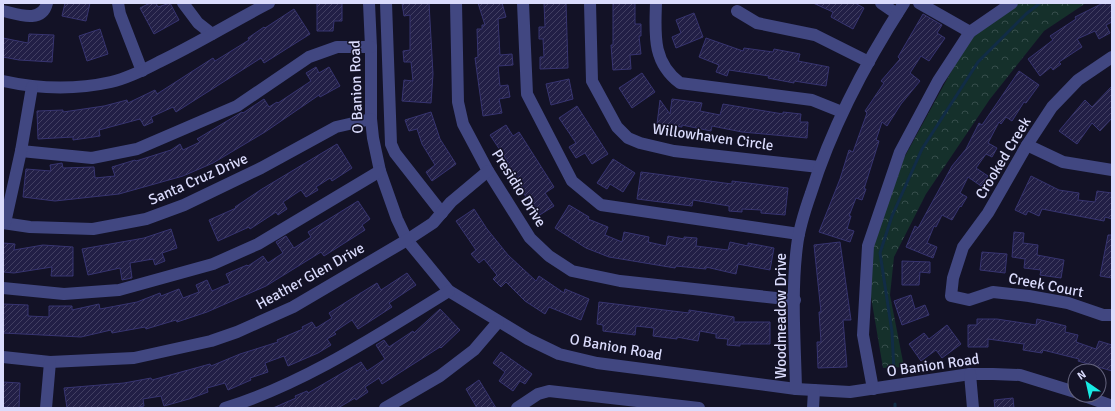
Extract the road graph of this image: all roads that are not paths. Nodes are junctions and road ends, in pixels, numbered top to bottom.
1 (46, 3) edge
2 (118, 3) edge
3 (183, 3) edge
4 (269, 3) edge
5 (369, 3) edge
6 (386, 3) edge
7 (456, 3) edge
8 (523, 3) edge
9 (590, 3) edge
10 (656, 3) edge
11 (881, 3) edge
12 (904, 3) edge
13 (919, 3) edge
14 (1012, 3) edge
15 (3, 11) edge
16 (737, 11) dead end
17 (898, 14) junction
18 (970, 32) junction
19 (212, 34) junction
20 (371, 48) junction
21 (1112, 57) edge
22 (869, 62) junction
23 (142, 71) junction
24 (3, 81) edge
25 (32, 87) junction
26 (842, 112) junction
27 (371, 119) junction
28 (1027, 145) junction
29 (21, 151) junction
30 (819, 167) junction
31 (1112, 170) edge
32 (380, 171) junction
33 (488, 171) junction
34 (442, 214) junction
35 (4, 223) edge
36 (799, 234) junction
37 (407, 240) junction
38 (3, 288) edge
39 (449, 291) junction
40 (951, 296) joint
41 (795, 300) junction
42 (1112, 315) edge
43 (498, 322) junction
44 (3, 357) edge
45 (50, 362) junction
46 (970, 374) junction
47 (796, 389) junction
48 (814, 390) junction
49 (873, 390) junction
50 (1067, 390) edge
51 (46, 408) edge
52 (225, 408) edge
53 (385, 408) edge
54 (517, 408) edge
55 (699, 408) edge
56 (813, 408) edge
57 (973, 408) edge

1 - 15 street
2 - 23 street
3 - 19 street
4 - 19 street
5 - 20 street, O Banion Road
6 - 34 street
7 - 33 street, Presidio Drive
8 - 36 street
9 - 30 street, Willowhaven Circle
10 - 26 street
11 - 17 street
12 - 17 street, Woodmeadow Drive
13 - 18 street
14 - 18 street
16 - 22 street
17 - 22 street, Woodmeadow Drive
18 - 49 street
19 - 23 street
20 - 27 street, O Banion Road
20 - 29 street
21 - 28 street, Crooked Creek
22 - 26 street, Woodmeadow Drive
23 - 25 street
24 - 25 street
25 - 29 street
26 - 30 street, Woodmeadow Drive
27 - 32 street, O Banion Road
27 - 35 street, Santa Cruz Drive
28 - 31 street
28 - 40 street, Crooked Creek
29 - 35 street
30 - 36 street, Woodmeadow Drive
32 - 37 street, O Banion Road
32 - 38 street
33 - 34 street, Heather Glen Drive
33 - 41 street, Presidio Drive
34 - 37 street, Heather Glen Drive
36 - 41 street, Woodmeadow Drive
37 - 39 street, O Banion Road
37 - 45 street, Heather Glen Drive
39 - 43 street, O Banion Road
39 - 52 street
40 - 42 street, Creek Court
41 - 47 street, Woodmeadow Drive
43 - 47 street, O Banion Road
43 - 53 street
44 - 45 street, Heather Glen Drive
45 - 51 street
46 - 49 street, O Banion Road
46 - 50 street, O Banion Road
46 - 57 street
47 - 48 street, O Banion Road
48 - 49 street, O Banion Road
48 - 56 street
54 - 55 street

